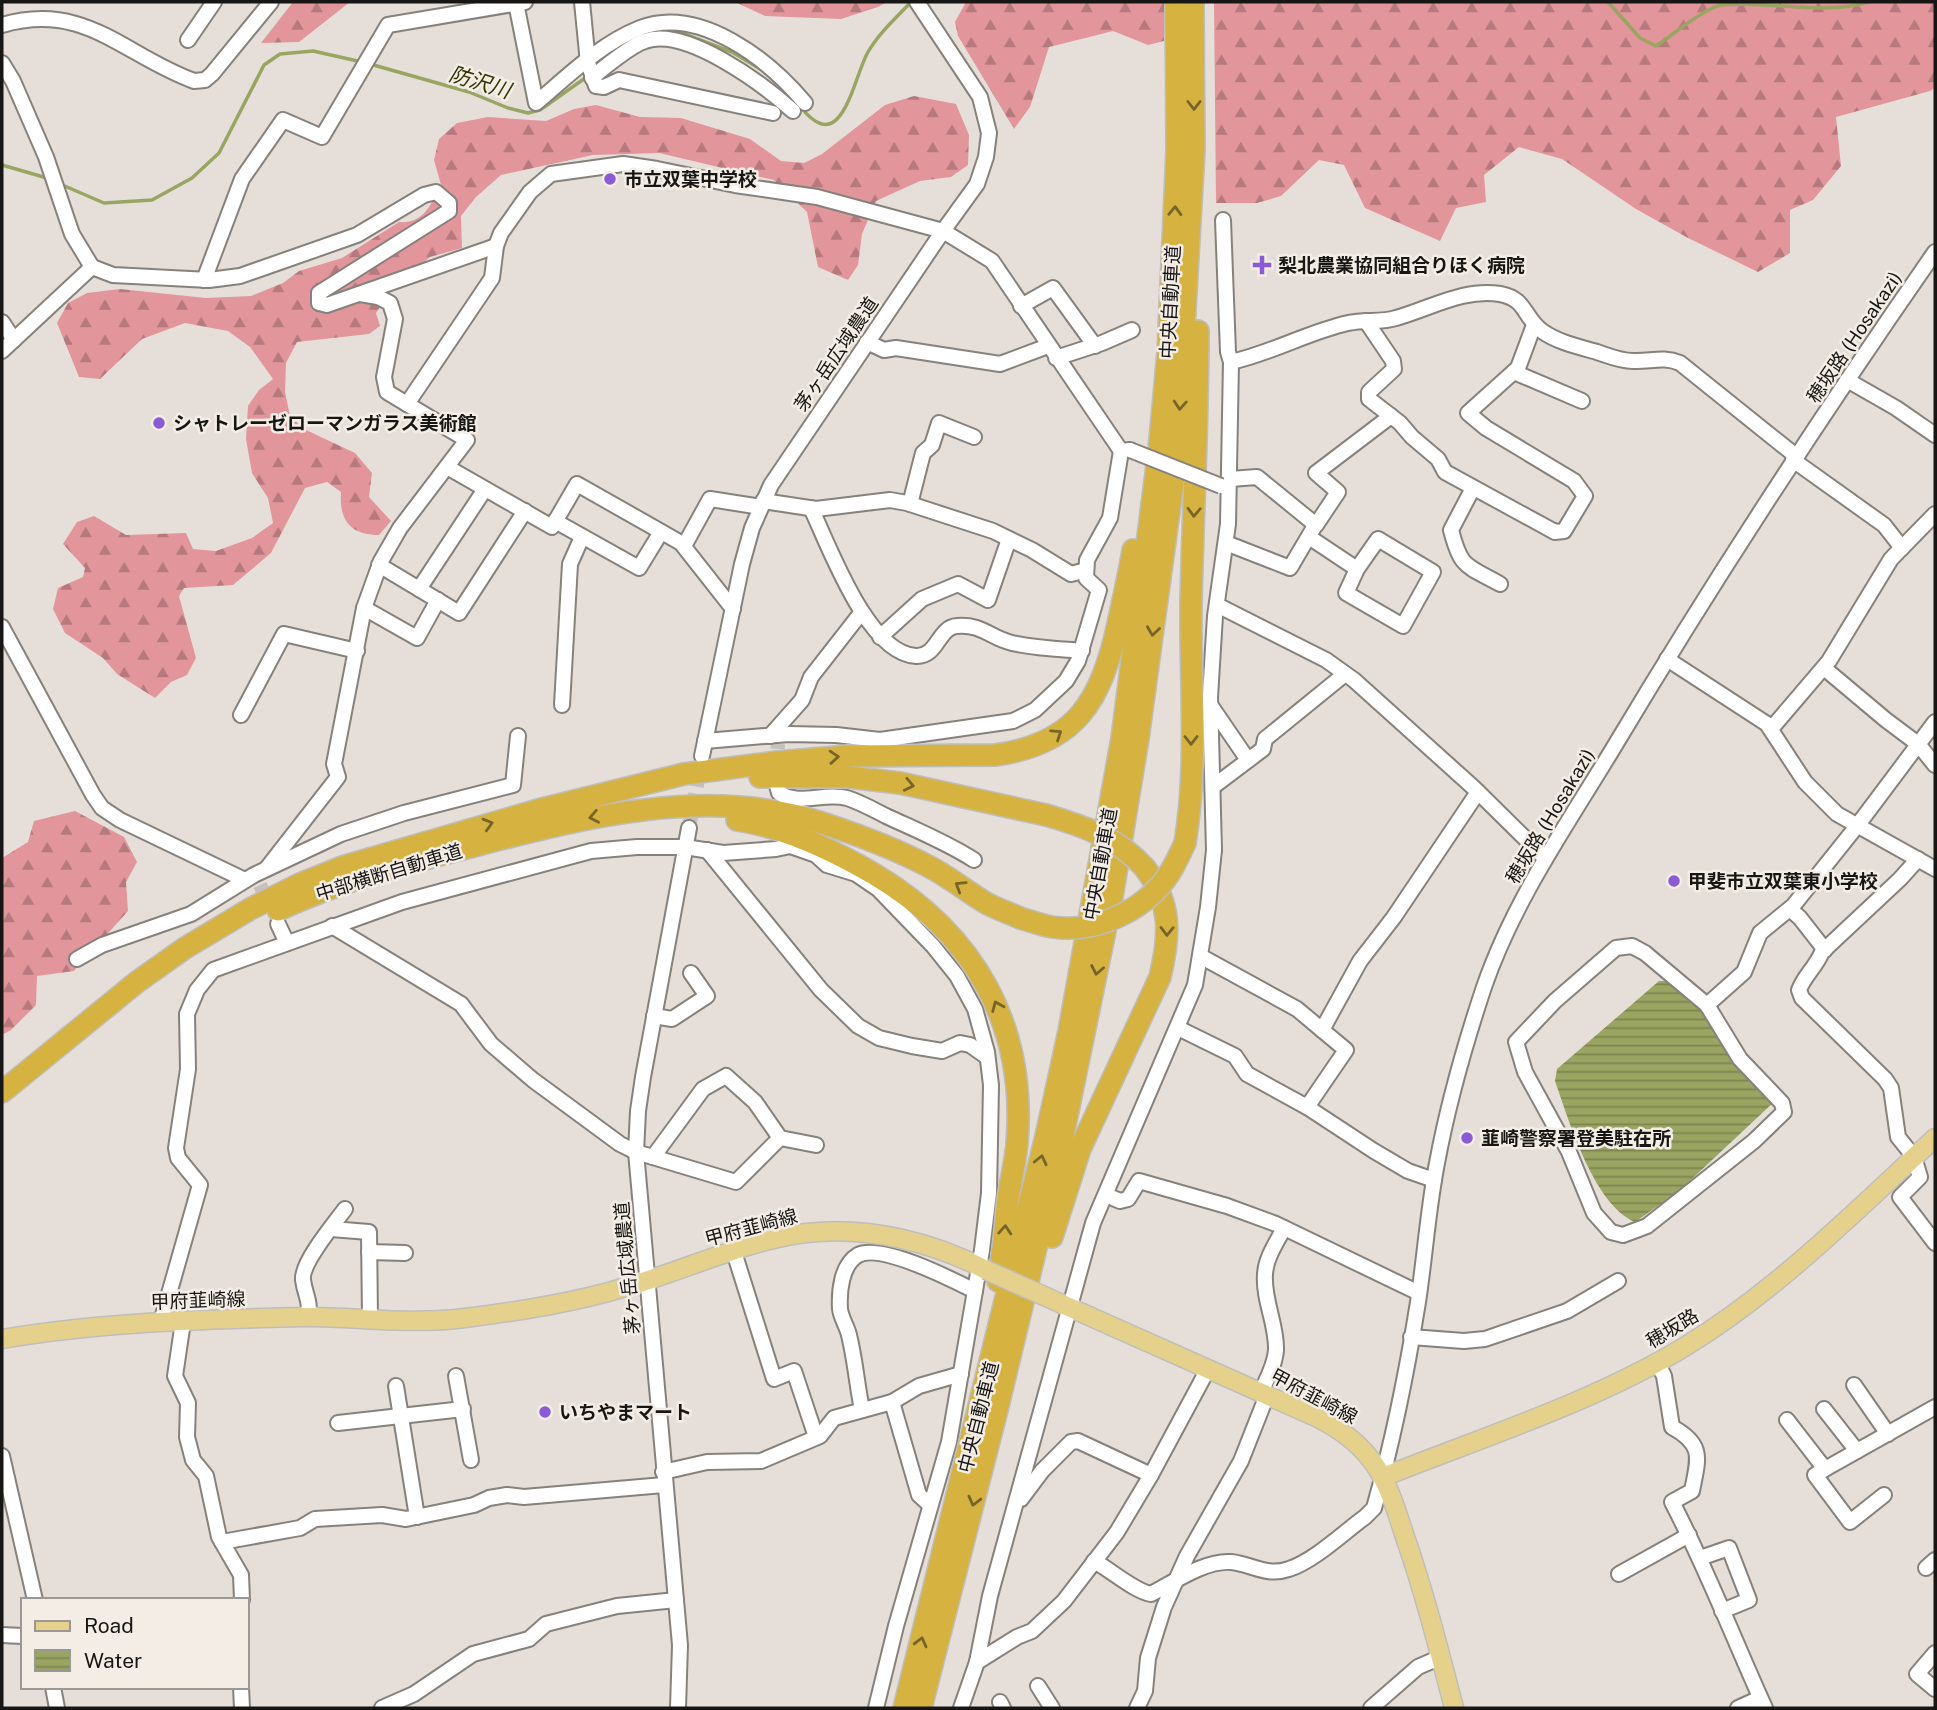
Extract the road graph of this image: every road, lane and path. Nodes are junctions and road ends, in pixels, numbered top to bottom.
1 (214, 2) edge
2 (271, 2) edge
3 (582, 2) edge
4 (917, 2) edge
5 (1176, 2) edge
6 (1193, 2) edge
7 (520, 3) edge
8 (2, 25) edge
9 (1185, 36) junction
10 (188, 40) dead end
11 (2, 63) edge
12 (590, 69) junction
13 (773, 113) dead end
14 (1194, 150) junction
15 (1223, 220) dead end
16 (943, 231) junction
17 (496, 246) junction
18 (1932, 262) edge
19 (92, 267) junction
20 (204, 280) junction
21 (359, 293) junction
22 (1021, 306) junction
23 (1366, 321) junction
24 (2, 322) edge
25 (1534, 325) junction
26 (1132, 330) dead end
27 (14, 340) junction
28 (867, 342) junction
29 (1095, 346) junction
30 (2, 351) edge
31 (1052, 352) junction
32 (1168, 352) junction
33 (1231, 362) junction
34 (1514, 372) junction
35 (1847, 380) junction
36 (1582, 401) dead end
37 (407, 404) junction
38 (1391, 416) junction
39 (1935, 435) edge
40 (974, 437) dead end
41 (1125, 450) junction
42 (1795, 458) junction
43 (447, 467) junction
44 (1227, 485) junction
45 (1473, 488) junction
46 (485, 489) junction
47 (762, 504) junction
48 (910, 504) junction
49 (811, 508) junction
50 (525, 512) junction
51 (1935, 514) edge
52 (555, 522) junction
53 (1312, 531) junction
54 (662, 532) junction
55 (582, 537) junction
56 (1009, 538) junction
57 (1226, 543) junction
58 (684, 546) junction
59 (1902, 548) junction
60 (379, 565) junction
61 (1357, 569) junction
62 (1087, 570) junction
63 (1500, 584) dead end
64 (419, 589) junction
65 (438, 600) junction
66 (1217, 606) junction
67 (364, 608) junction
68 (733, 609) junction
69 (861, 613) junction
70 (2, 628) edge
71 (880, 637) junction
72 (357, 651) junction
73 (1082, 651) junction
74 (1667, 659) junction
75 (1824, 668) junction
76 (1345, 674) junction
77 (562, 705) dead end
78 (1211, 706) junction
79 (241, 715) dead end
80 (1935, 722) edge
81 (1771, 729) junction
82 (518, 736) dead end
83 (775, 738) junction
84 (1918, 744) junction
85 (1248, 760) junction
86 (1935, 765) edge
87 (776, 782) dead end
88 (1213, 786) junction
89 (1478, 792) junction
90 (598, 796) junction
91 (662, 809) junction
92 (1857, 826) junction
93 (689, 828) tunnel mouth
94 (685, 847) junction
95 (707, 850) junction
96 (1545, 858) junction
97 (1918, 859) junction
98 (974, 860) dead end
99 (1935, 869) edge
100 (257, 877) junction
101 (1790, 909) junction
102 (278, 924) tunnel mouth
103 (332, 926) junction
104 (287, 943) junction
105 (1825, 950) junction
106 (1200, 956) junction
107 (77, 959) dead end
108 (691, 973) dead end
109 (1707, 1005) junction
110 (101, 1013) junction
111 (654, 1016) junction
112 (1178, 1028) junction
113 (1322, 1030) junction
114 (987, 1057) junction
115 (9, 1085) edge
116 (1307, 1107) junction
117 (780, 1138) junction
118 (1935, 1138) edge
119 (816, 1145) dead end
120 (636, 1152) junction
121 (653, 1157) junction
122 (1914, 1157) junction
123 (1434, 1180) junction
124 (1106, 1195) junction
125 (345, 1209) dead end
126 (1284, 1228) junction
127 (331, 1229) junction
128 (879, 1235) junction
129 (1935, 1243) edge
130 (369, 1252) junction
131 (734, 1252) junction
132 (405, 1253) dead end
133 (874, 1253) junction
134 (982, 1268) junction
135 (649, 1280) junction
136 (1618, 1281) dead end
137 (975, 1291) junction
138 (1419, 1293) junction
139 (1066, 1306) junction
140 (308, 1317) junction
141 (370, 1318) junction
142 (161, 1322) junction
143 (183, 1322) junction
144 (1411, 1337) junction
145 (2, 1339) edge
146 (1657, 1362) junction
147 (1208, 1369) junction
148 (961, 1374) junction
149 (456, 1376) dead end
150 (1854, 1385) dead end
151 (396, 1386) dead end
152 (1264, 1393) junction
153 (892, 1402) junction
154 (1935, 1407) edge
155 (463, 1409) junction
156 (1824, 1409) dead end
157 (862, 1410) junction
158 (997, 1410) junction
159 (401, 1416) junction
160 (1787, 1420) dead end
161 (338, 1423) dead end
162 (1888, 1434) junction
163 (816, 1437) junction
164 (1857, 1451) junction
165 (2, 1455) edge
166 (471, 1460) dead end
167 (966, 1466) junction
168 (1825, 1469) junction
169 (1151, 1475) junction
170 (1383, 1477) junction
171 (664, 1478) junction
172 (1884, 1495) dead end
173 (1017, 1498) junction
174 (929, 1504) junction
175 (417, 1517) junction
176 (1689, 1535) junction
177 (222, 1542) junction
178 (1700, 1558) junction
179 (1094, 1561) junction
180 (1619, 1574) dead end
181 (1175, 1582) junction
182 (35, 1598) edge
183 (242, 1598) edge
184 (676, 1600) junction
185 (1722, 1611) junction
186 (2, 1635) edge
187 (21, 1636) edge
188 (1935, 1653) edge
189 (1441, 1657) junction
190 (977, 1662) junction
191 (1038, 1686) dead end
192 (53, 1689) edge
193 (241, 1689) edge
194 (1935, 1689) edge
195 (1762, 1703) edge
196 (57, 1708) edge
197 (242, 1708) edge
198 (382, 1708) edge
199 (678, 1708) edge
200 (876, 1708) edge
201 (904, 1708) edge
202 (921, 1708) edge
203 (961, 1708) edge
204 (1052, 1708) edge
205 (1137, 1708) edge
206 (1371, 1708) edge
207 (1454, 1708) edge
208 (1738, 1708) edge

1 - 10 street
2 - 8 street
3 - 12 street
4 - 16 street, 茅ヶ岳広域農道
5 - 9 highway, 中央自動車道
6 - 9 highway, 中央自動車道
7 - 12 street
7 - 20 street
9 -> 14 highway, 中央自動車道
32 -> 9 highway, 中央自動車道
11 - 19 street
12 - 12 street
12 - 13 street
14 -> 91 highway, bridge
14 -> 158 highway, 中央自動車道
15 - 33 street
16 - 17 street
16 - 22 street
16 - 28 street, 茅ヶ岳広域農道
17 - 21 street
17 - 37 street
18 - 35 street, 穂坂路 (Hosakazi)
19 - 20 street
19 - 27 street
20 - 21 street
21 - 37 street
22 - 29 street
22 - 31 street
23 - 25 street
23 - 33 street
23 - 38 street
24 - 27 street
25 - 34 street
25 - 42 street
26 - 29 street
27 - 30 street
28 - 31 street
28 - 47 street, 茅ヶ岳広域農道
29 - 31 street
31 - 41 street
90 -> 32 highway
167 -> 32 highway, 中央自動車道
33 - 44 street
34 - 36 street
34 - 45 street
35 - 39 street
35 - 42 street, 穂坂路 (Hosakazi)
37 - 43 street
38 - 45 street
38 - 53 street
40 - 48 street
41 - 44 street, bridge
41 - 62 street
42 - 59 street
42 - 74 street, 穂坂路 (Hosakazi)
43 - 46 street
43 - 60 street
44 - 53 street
44 - 57 street
45 - 63 street
46 - 50 street
46 - 64 street
47 - 49 street
47 - 58 street
47 - 68 street, 茅ヶ岳広域農道
48 - 49 street
48 - 56 street
49 - 69 street
50 - 52 street
50 - 65 street
51 - 59 street
52 - 54 street
52 - 55 street
53 - 57 street
53 - 61 street
54 - 55 street
54 - 58 street
55 - 77 street
56 - 62 street
56 - 71 street
57 - 66 street
58 - 68 street
59 - 75 street
60 - 64 street
60 - 67 street
61 - 61 street
62 - 73 street
64 - 65 street
65 - 67 street
66 - 76 street
66 - 78 street
67 - 72 street
68 - 83 street, 茅ヶ岳広域農道
69 - 71 street
69 - 83 street
70 - 100 street
71 - 73 street
72 - 79 street
72 - 100 street
73 - 83 street
74 - 81 street
74 - 96 street, 穂坂路 (Hosakazi)
75 - 81 street
75 - 84 street
76 - 85 street
76 - 89 street
78 - 85 street
78 - 88 street
80 - 84 street
81 - 92 street
82 - 100 street
84 - 86 street
84 - 92 street
85 - 88 street
87 - 98 street
88 - 106 street
89 - 96 street
89 - 113 street
110 -> 90 highway, 中部横断自動車道
90 -> 158 highway, bridge
91 -> 110 highway, 中部横断自動車道
167 -> 91 highway
92 - 97 street
92 - 101 street
93 - 94 street, 茅ヶ岳広域農道
94 - 95 street
94 - 103 street
94 - 111 street, 茅ヶ岳広域農道
95 - 114 street
95 - 114 street
96 - 123 street, 穂坂路 (Hosakazi)
97 - 99 street
97 - 105 street
100 - 107 street
101 - 105 street
101 - 109 street
102 - 104 street
103 - 104 street
103 - 120 street
104 - 142 street
105 - 122 street
106 - 112 street
106 - 113 street
108 - 111 street
109 - 109 street
110 - 115 highway, 中部横断自動車道
111 - 120 street, 茅ヶ岳広域農道
112 - 116 street
112 - 124 street
113 - 116 street
114 - 134 street
116 - 123 street
117 - 119 street
117 - 121 street
117 - 121 street
118 - 122 main road, 穂坂路
120 - 121 street
120 - 135 street, 茅ヶ岳広域農道
122 - 129 street
122 - 146 main road, 穂坂路
123 - 138 street, 穂坂路 (Hosakazi)
124 - 126 street
124 - 139 street
125 - 127 street
126 - 138 street
126 - 152 street
127 - 130 street
127 - 140 street
128 - 131 main road, 甲府韮崎線
128 - 133 street
128 - 134 main road, 甲府韮崎線
130 - 132 street
130 - 141 street
131 - 135 main road, 甲府韮崎線
131 - 163 street
133 - 137 street
133 - 157 street
134 - 137 street
134 - 139 main road, 甲府韮崎線, bridge
135 - 141 main road, 甲府韮崎線
135 - 171 street, 茅ヶ岳広域農道
136 - 144 street
137 - 148 street
138 - 144 street, 穂坂路 (Hosakazi)
139 - 147 main road, 甲府韮崎線
139 - 173 street
140 - 141 main road, 甲府韮崎線
140 - 143 main road, 甲府韮崎線
142 - 143 main road, 甲府韮崎線
142 - 145 main road, 甲府韮崎線
143 - 177 street
144 - 170 street, 穂坂路 (Hosakazi)
146 - 170 main road, 穂坂路
146 - 176 street
147 - 152 main road, 甲府韮崎線
147 - 169 street
148 - 153 street
148 - 174 street
149 - 155 street
150 - 162 street
151 - 159 street
152 - 170 main road, 甲府韮崎線
152 - 181 street
153 - 157 street
153 - 174 street
154 - 162 street
155 - 159 street
155 - 166 street
156 - 164 street
157 - 163 street
158 -> 202 highway, 中央自動車道
159 - 161 street
159 - 175 street
160 - 168 street
162 - 164 street
163 - 171 street
164 - 168 street
165 - 182 street
201 -> 167 highway, 中央自動車道
168 - 172 street
169 - 173 street
169 - 179 street
170 - 181 street, 穂坂路 (Hosakazi)
170 - 189 main road, 甲府韮崎線
171 - 175 street
171 - 184 street, 茅ヶ岳広域農道
173 - 190 street
174 - 200 street
175 - 177 street
176 - 178 street
176 - 180 street
177 - 183 street
178 - 185 street
178 - 185 street
179 - 181 street, 穂坂路 (Hosakazi)
179 - 190 street
181 - 205 street
184 - 198 street
184 - 199 street, 茅ヶ岳広域農道
185 - 195 street
186 - 187 street
188 - 194 street
189 - 206 street
189 - 207 main road, 甲府韮崎線
190 - 203 street
191 - 204 street
192 - 196 street
193 - 197 street
195 - 208 street

